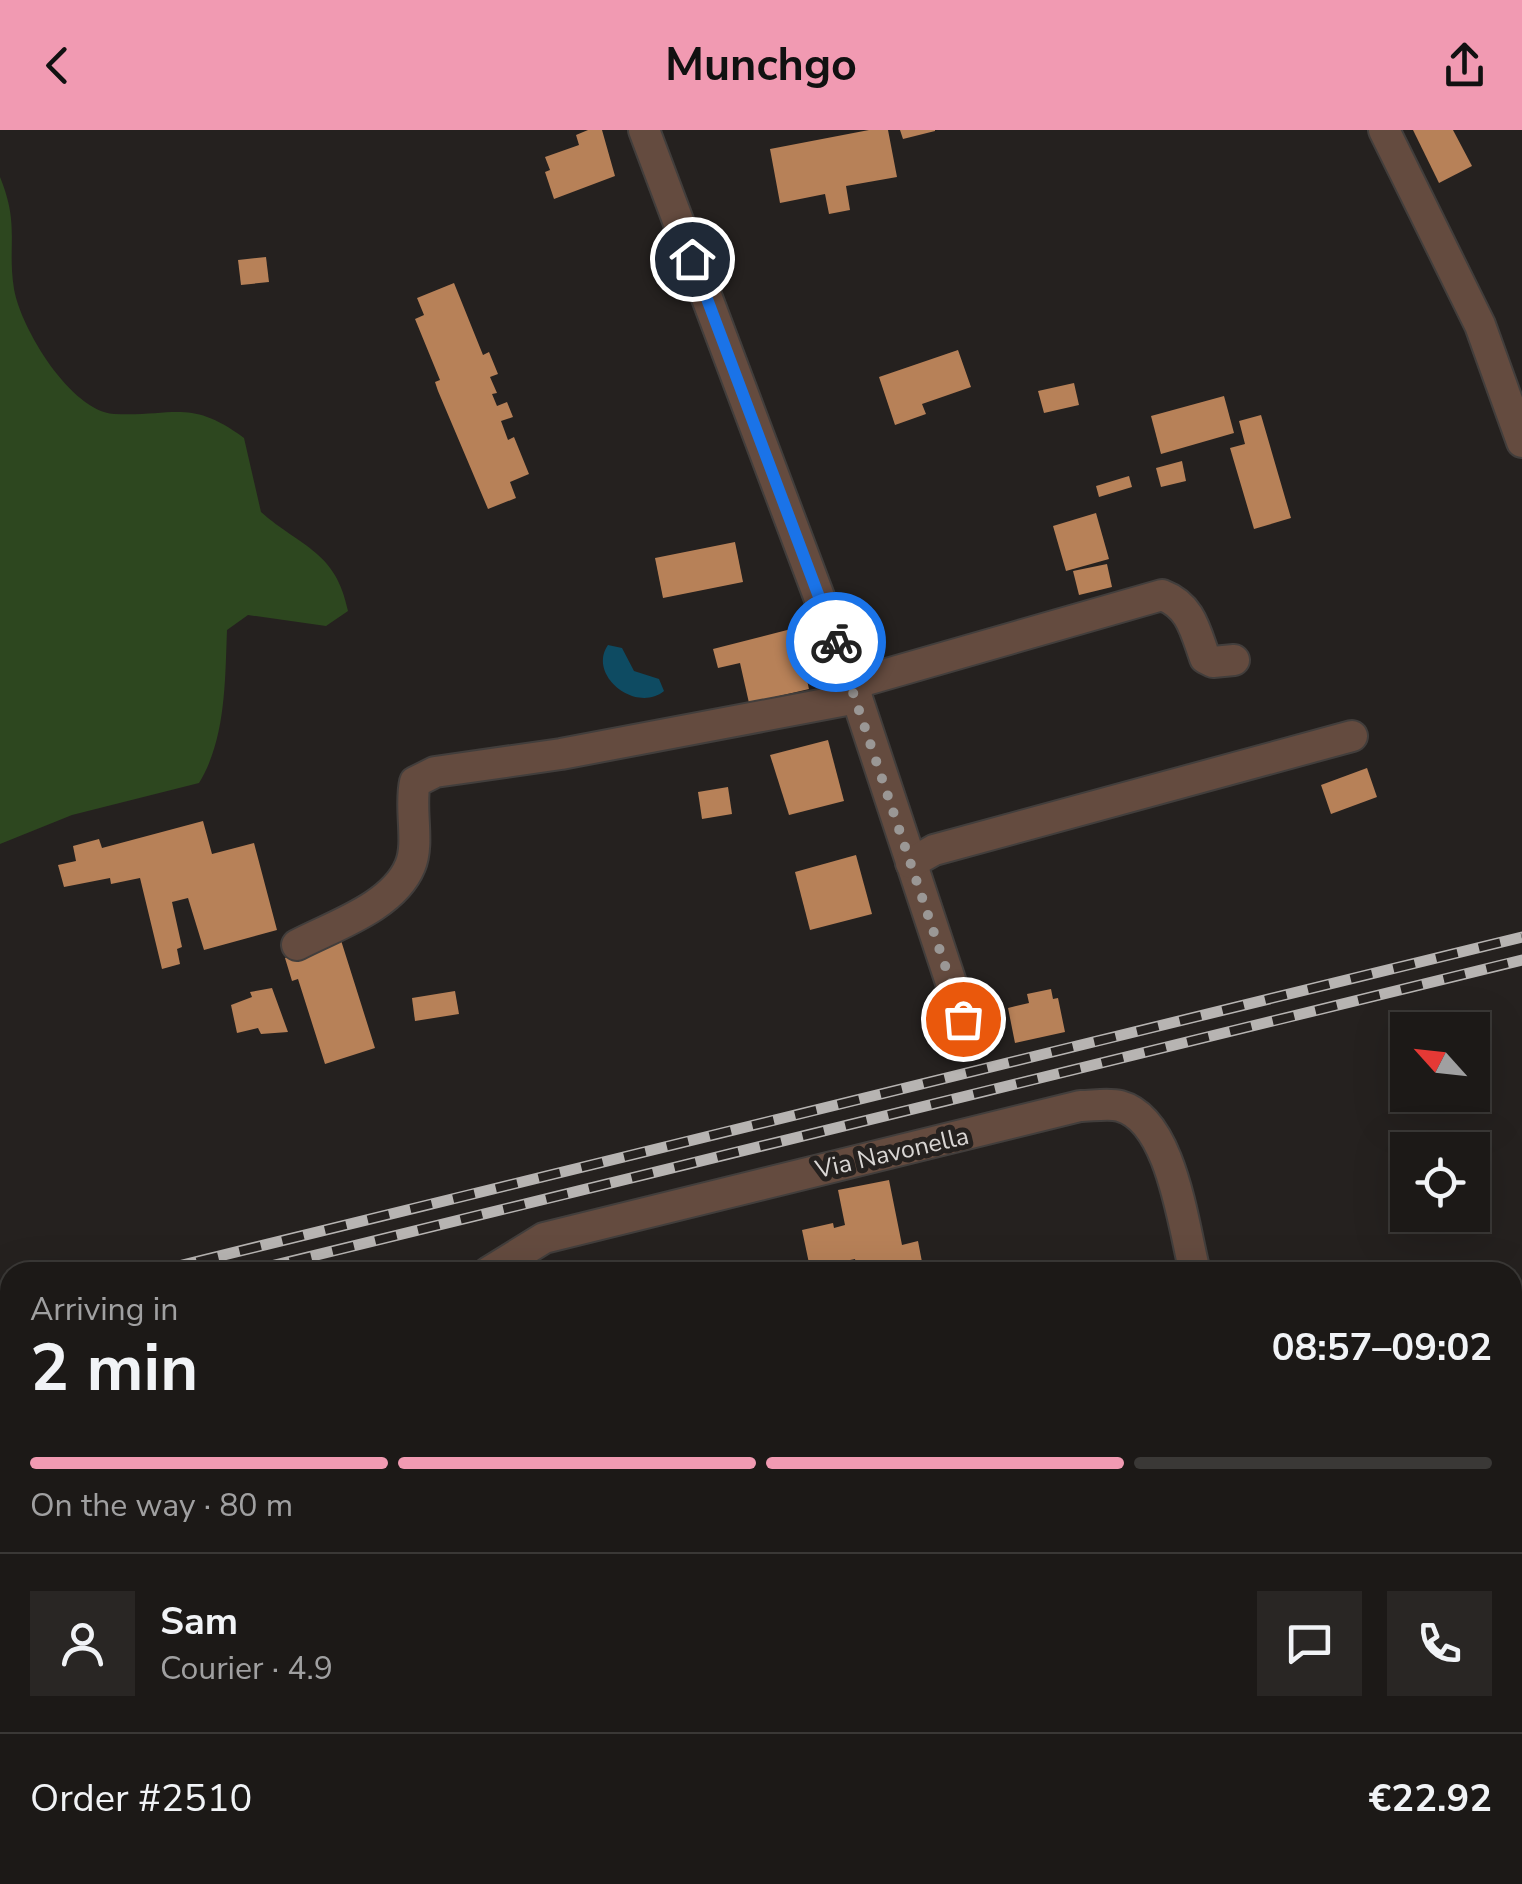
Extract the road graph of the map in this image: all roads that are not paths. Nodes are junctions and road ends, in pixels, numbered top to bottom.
1 (644, 130) edge
2 (1384, 130) edge
3 (1522, 442) edge
4 (1234, 660) dead end
5 (854, 691) junction
6 (1352, 736) dead end
7 (911, 863) junction
8 (297, 944) dead end
9 (963, 1019) dead end
10 (504, 1262) edge
11 (1192, 1262) edge

1 - 5 street
2 - 3 street
4 - 5 street
5 - 7 street
5 - 8 street
6 - 7 street
7 - 9 street
10 - 11 street, Via Navonella

